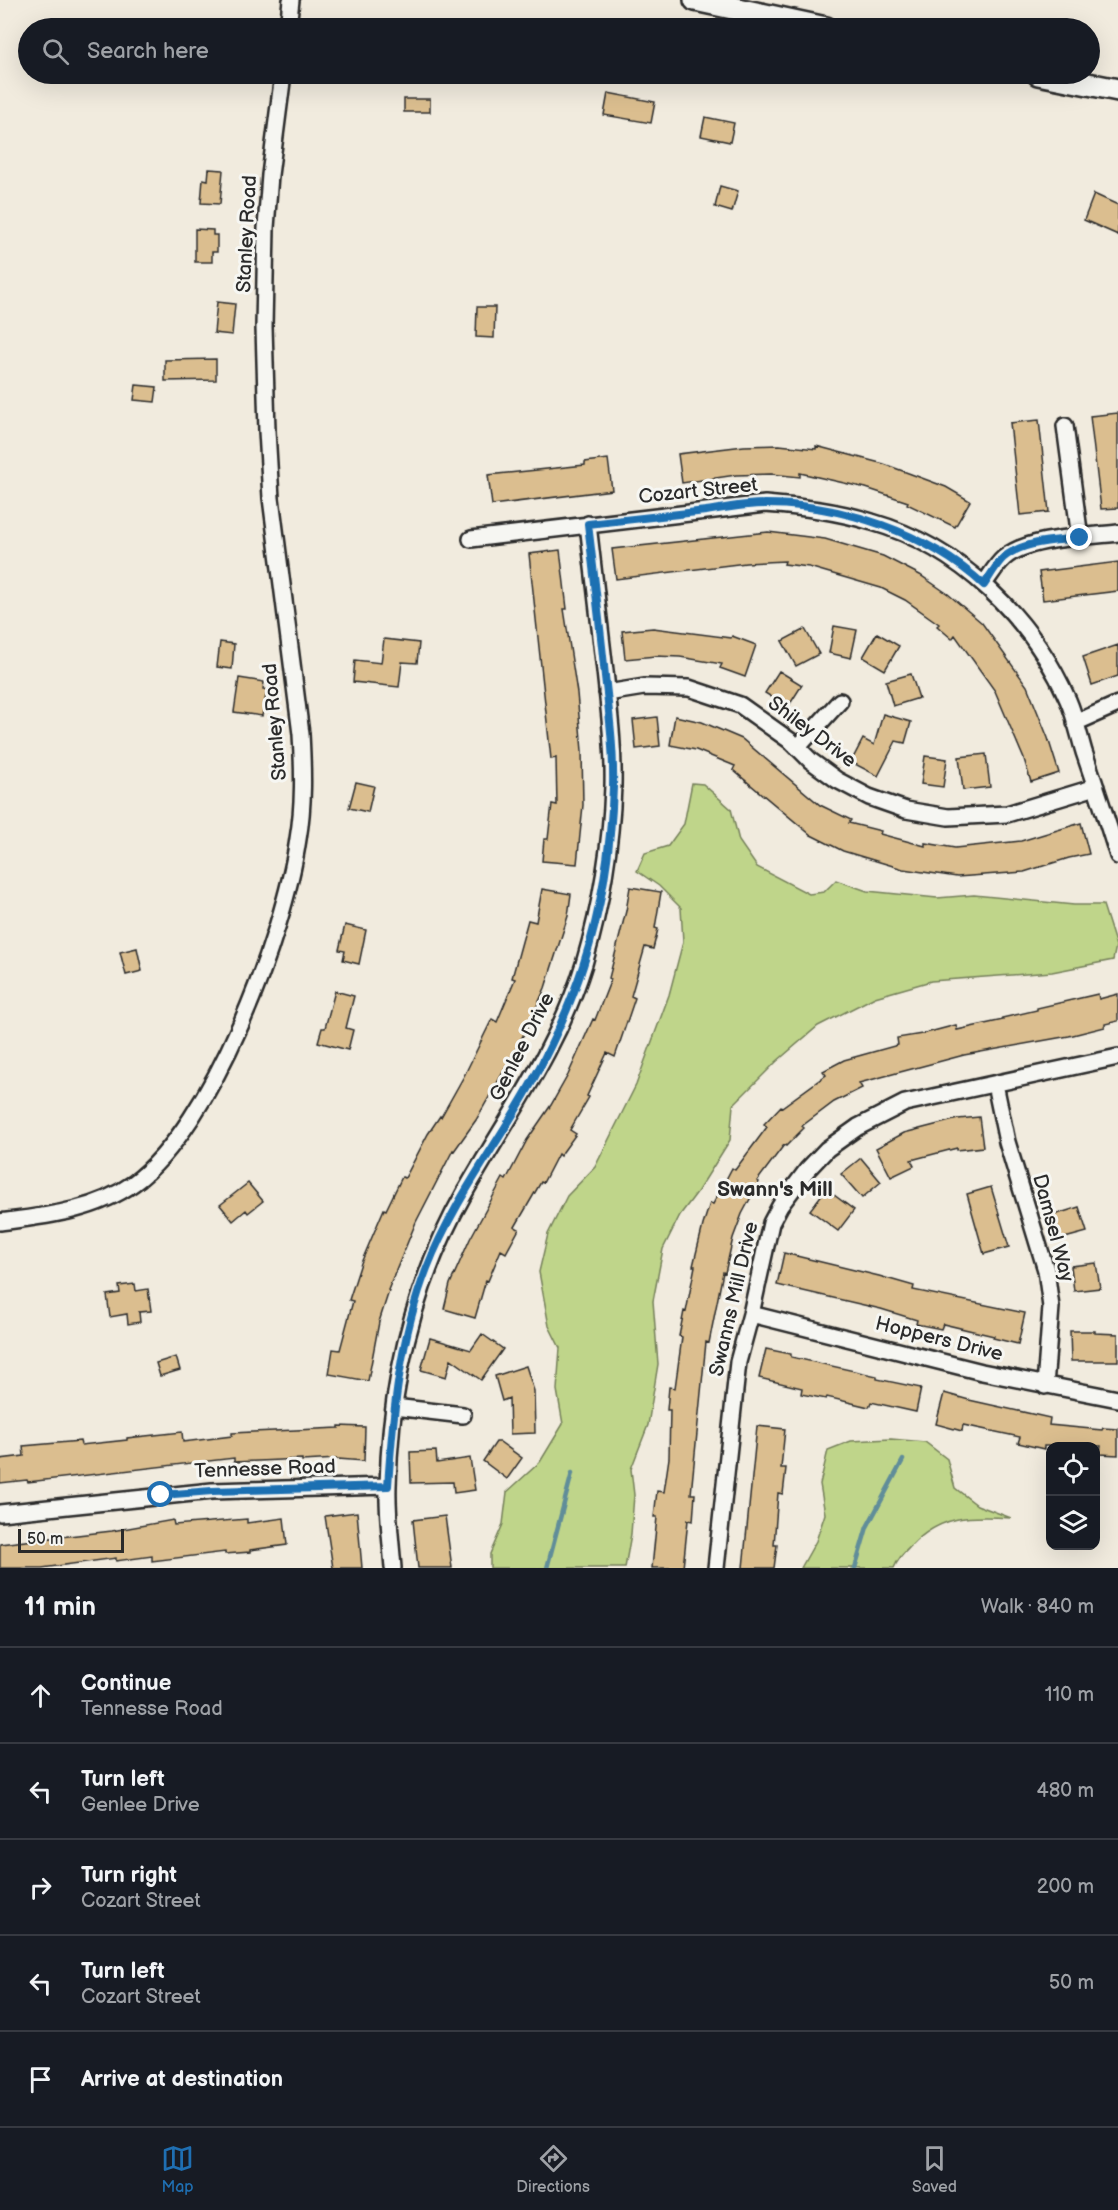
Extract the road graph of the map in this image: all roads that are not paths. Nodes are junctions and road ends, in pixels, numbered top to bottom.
1 (291, 0) edge
2 (695, 0) edge
3 (289, 18) edge
4 (779, 18) edge
5 (282, 84) edge
6 (1088, 84) edge
7 (1118, 90) edge
8 (1065, 426) dead end
9 (588, 524) junction
10 (1118, 533) edge
11 (1080, 538) junction
12 (471, 539) dead end
13 (984, 585) junction
14 (607, 693) junction
15 (840, 701) dead end
16 (1118, 704) edge
17 (1075, 723) junction
18 (798, 747) junction
19 (1096, 788) junction
20 (1118, 856) edge
21 (1118, 1057) edge
22 (995, 1084) junction
23 (0, 1222) edge
24 (752, 1314) junction
25 (1045, 1386) junction
26 (1118, 1399) edge
27 (394, 1407) junction
28 (463, 1415) dead end
29 (388, 1486) junction
30 (0, 1514) edge
31 (393, 1568) edge
32 (716, 1568) edge

1 - 3 street
2 - 4 street
5 - 23 street, Stanley Road
6 - 7 street
8 - 11 street
9 - 12 street, Cozart Street
9 - 13 street, Cozart Street
9 - 14 street, Genlee Drive
10 - 11 street
11 - 13 street
13 - 17 street, Cozart Street
14 - 18 street, Shiley Drive
14 - 27 street, Genlee Drive
15 - 18 street
16 - 17 street
17 - 19 street, Cozart Street
18 - 19 street, Shiley Drive
19 - 20 street, Cozart Street
21 - 22 street, Swanns Mill Drive
22 - 24 street, Swanns Mill Drive
22 - 25 street, Damsel Way
24 - 25 street, Hoppers Drive
24 - 32 street, Swanns Mill Drive
25 - 26 street, Hoppers Drive
27 - 28 street
27 - 29 street, Genlee Drive
29 - 30 street, Tennesse Road
29 - 31 street, Genlee Drive

